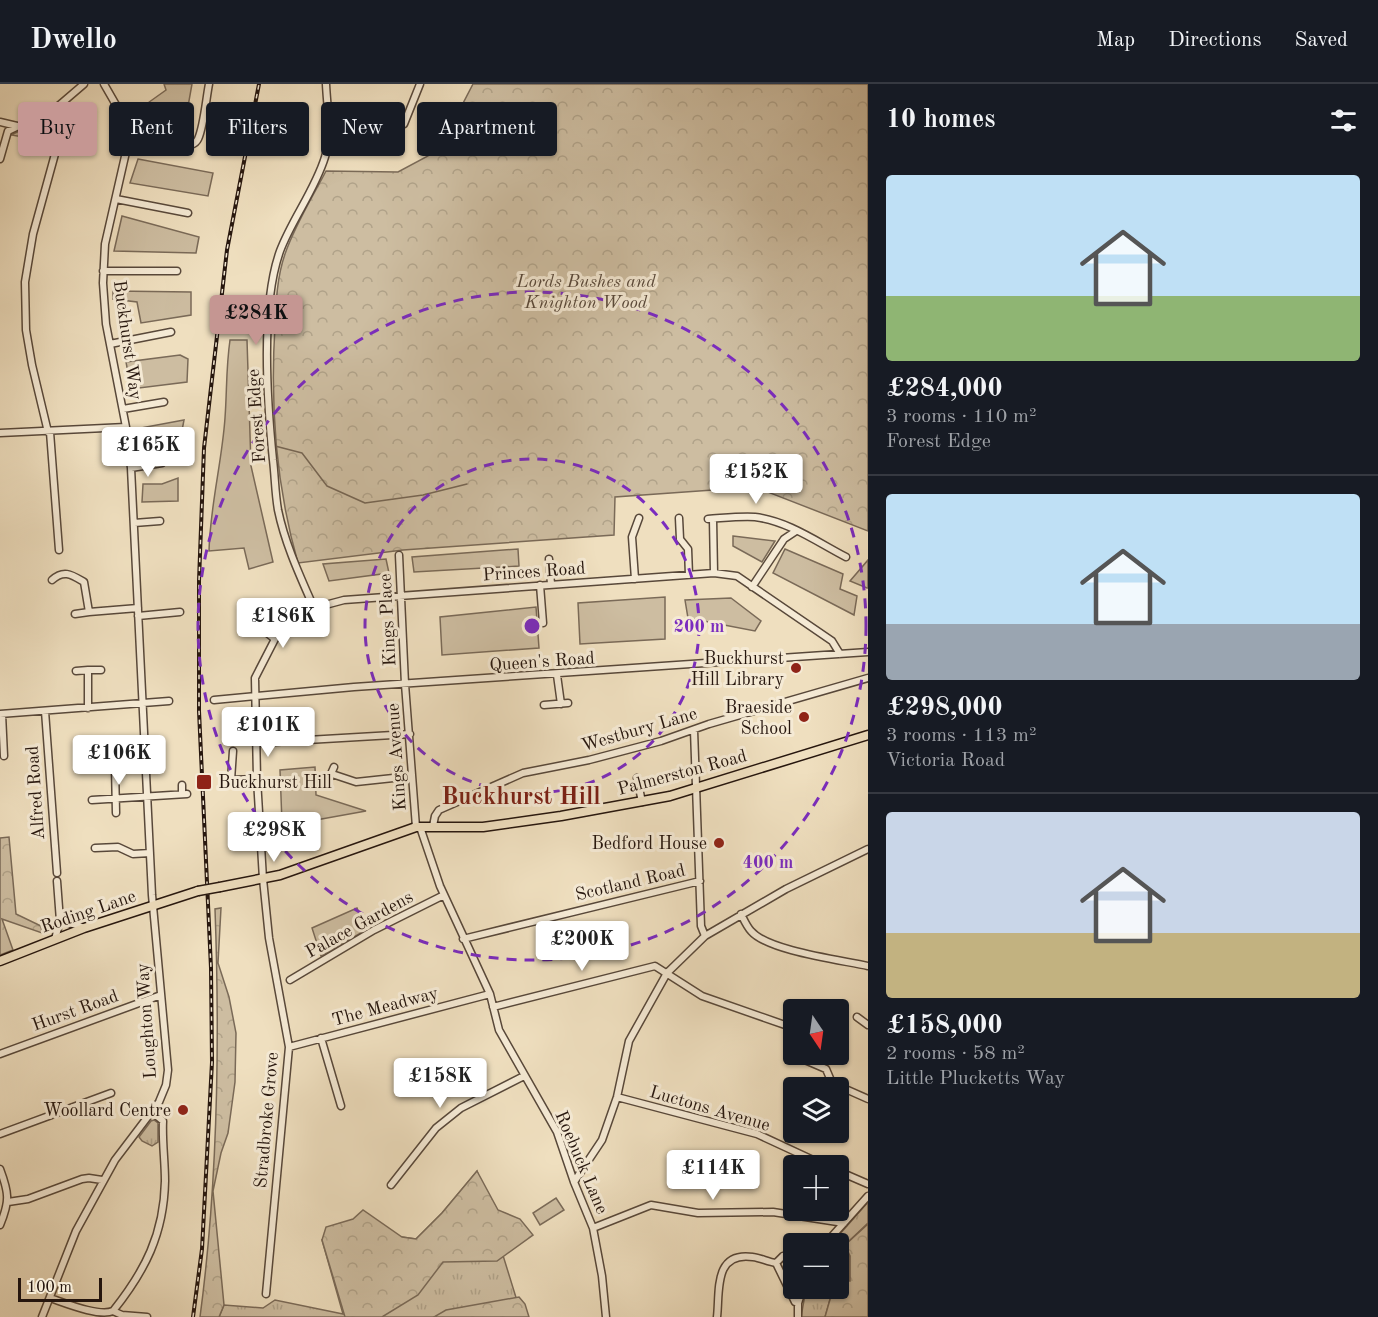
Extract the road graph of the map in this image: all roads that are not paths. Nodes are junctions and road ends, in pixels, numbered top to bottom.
1 (84, 84) edge
2 (104, 84) edge
3 (209, 84) edge
4 (326, 84) edge
5 (420, 84) edge
6 (64, 102) edge
7 (114, 102) edge
8 (0, 122) edge
9 (405, 122) edge
10 (17, 126) joint
11 (194, 145) edge
12 (54, 156) edge
13 (124, 156) edge
14 (0, 159) edge
15 (116, 199) junction
16 (188, 213) dead end
17 (103, 271) junction
18 (177, 271) dead end
19 (171, 332) dead end
20 (110, 344) junction
21 (164, 402) dead end
22 (123, 410) junction
23 (126, 427) junction
24 (49, 432) junction
25 (0, 433) edge
26 (162, 463) dead end
27 (131, 468) junction
28 (639, 518) dead end
29 (679, 518) dead end
30 (160, 521) dead end
31 (134, 523) junction
32 (796, 531) junction
33 (59, 550) dead end
34 (399, 555) dead end
35 (846, 557) dead end
36 (549, 559) dead end
37 (714, 573) junction
38 (689, 575) junction
39 (634, 579) junction
40 (52, 580) dead end
41 (551, 584) junction
42 (540, 585) junction
43 (752, 587) junction
44 (402, 596) junction
45 (314, 608) junction
46 (89, 612) junction
47 (138, 612) junction
48 (180, 612) dead end
49 (75, 614) dead end
50 (245, 616) dead end
51 (543, 623) dead end
52 (275, 639) junction
53 (868, 652) edge
54 (840, 654) junction
55 (88, 670) junction
56 (101, 670) dead end
57 (76, 671) dead end
58 (557, 675) junction
59 (868, 678) edge
60 (405, 684) junction
61 (256, 694) junction
62 (216, 699) dead end
63 (169, 701) dead end
64 (143, 703) junction
65 (544, 705) dead end
66 (88, 708) junction
67 (45, 711) junction
68 (1, 714) edge
69 (694, 730) junction
70 (410, 734) junction
71 (868, 735) edge
72 (256, 743) junction
73 (233, 751) dead end
74 (4, 756) dead end
75 (115, 766) dead end
76 (412, 776) junction
77 (637, 778) dead end
78 (257, 779) junction
79 (327, 783) dead end
80 (182, 785) dead end
81 (697, 789) junction
82 (147, 796) junction
83 (116, 798) junction
84 (92, 800) dead end
85 (642, 802) junction
86 (116, 813) dead end
87 (433, 826) junction
88 (418, 827) junction
89 (119, 839) dead end
90 (118, 847) junction
91 (95, 848) dead end
92 (868, 849) edge
93 (150, 854) junction
94 (263, 879) junction
95 (700, 881) junction
96 (444, 895) junction
97 (153, 906) junction
98 (741, 914) junction
99 (60, 921) junction
100 (84, 928) junction
101 (705, 936) junction
102 (55, 939) junction
103 (463, 939) junction
104 (0, 961) edge
105 (868, 966) edge
106 (667, 973) junction
107 (290, 980) dead end
108 (490, 994) junction
109 (160, 995) junction
110 (493, 1007) junction
111 (857, 1017) dead end
112 (783, 1023) edge
113 (868, 1025) edge
114 (321, 1038) junction
115 (288, 1047) junction
116 (0, 1054) edge
117 (817, 1065) edge
118 (524, 1076) junction
119 (111, 1093) dead end
120 (617, 1097) junction
121 (868, 1099) edge
122 (341, 1106) dead end
123 (152, 1112) junction
124 (0, 1134) edge
125 (802, 1155) edge
126 (0, 1169) edge
127 (849, 1176) edge
128 (102, 1180) junction
129 (574, 1182) junction
130 (868, 1184) edge
131 (391, 1185) dead end
132 (868, 1196) edge
133 (8, 1202) junction
134 (783, 1214) edge
135 (831, 1221) edge
136 (844, 1223) junction
137 (0, 1225) edge
138 (593, 1228) junction
139 (836, 1233) edge
140 (783, 1256) edge
141 (776, 1263) junction
142 (266, 1294) dead end
143 (50, 1298) junction
144 (799, 1299) edge
145 (798, 1303) junction
146 (113, 1311) junction
147 (42, 1317) edge
148 (147, 1317) edge
149 (606, 1317) edge
150 (717, 1317) edge
151 (798, 1317) edge

1 - 6 street
2 - 7 street, Buckhurst Way
3 - 11 street
4 - 45 street, Forest Edge
5 - 9 street
8 - 10 street
10 - 14 street
12 - 24 street
13 - 15 street, Buckhurst Way
15 - 16 street
15 - 17 street, Buckhurst Way
17 - 18 street
17 - 20 street, Buckhurst Way
19 - 20 street
20 - 22 street, Buckhurst Way
21 - 22 street
22 - 23 street, Buckhurst Way
23 - 24 street
23 - 27 street, Buckhurst Way
24 - 25 street
24 - 33 street
26 - 27 street
27 - 31 street, Buckhurst Way
28 - 39 street
29 - 38 street
30 - 31 street
31 - 47 street, Buckhurst Way
32 - 35 street
32 - 37 street
32 - 43 street
34 - 44 street, Kings Place
36 - 41 street
37 - 38 street, Princes Road
37 - 43 street, Princes Road
38 - 39 street, Princes Road
39 - 41 street, Princes Road
40 - 46 street
41 - 42 street, Princes Road
42 - 44 street, Princes Road
42 - 51 street
43 - 54 street, Princes Road
44 - 45 street, Princes Road
44 - 60 street, Kings Place
45 - 52 street, Princes Road
46 - 47 street
46 - 49 street
47 - 48 street
47 - 64 street, Buckhurst Way
50 - 52 street
52 - 61 street, Princes Road
53 - 54 street, Queen's Road
54 - 58 street, Queen's Road
55 - 56 street
55 - 57 street
55 - 66 street
58 - 60 street, Queen's Road
58 - 65 street
59 - 69 street, Westbury Lane
60 - 61 street, Queen's Road
60 - 70 street, Kings Avenue
61 - 62 street, Queen's Road
61 - 72 street, Princes Road
63 - 64 street
64 - 66 street
64 - 82 street, Buckhurst Way
66 - 67 street
67 - 68 street
67 - 99 street, Alfred Road
68 - 74 street
69 - 81 street
69 - 87 street, Westbury Lane
70 - 72 street
70 - 76 street, Kings Avenue
71 - 81 main road, Palmerston Road
72 - 78 street, Princes Road
73 - 78 street
75 - 83 street
76 - 79 street
76 - 88 street, Kings Avenue
77 - 85 street
78 - 94 street, Stradbroke Grove
80 - 82 street
81 - 85 main road, Palmerston Road
81 - 95 street
82 - 83 street
82 - 93 street, Loughton Way
83 - 84 street
83 - 86 street
85 - 87 main road, Palmerston Road
87 - 88 main road, Palmerston Road
88 - 94 main road, Palmerston Road
88 - 96 street, Roebuck Lane
89 - 90 street
90 - 91 street
90 - 93 street
92 - 98 street
93 - 97 street, Loughton Way
94 - 97 main road, Palmerston Road, bridge
94 - 115 street, Stradbroke Grove
95 - 101 street
95 - 103 street, Scotland Road
96 - 103 street, Roebuck Lane
96 - 107 street, Palace Gardens
97 - 100 main road, Roding Lane
97 - 109 street, Loughton Way
98 - 101 street
98 - 105 street
99 - 100 street
99 - 102 street, Alfred Road
100 - 102 main road, Roding Lane
101 - 106 street
102 - 104 main road, Roding Lane
103 - 108 street, Roebuck Lane
106 - 110 street
106 - 112 street
106 - 120 street
108 - 110 street, Roebuck Lane
108 - 114 street, The Meadway
109 - 116 street, Hurst Road
109 - 123 street, Loughton Way
110 - 118 street, Roebuck Lane
111 - 113 street
114 - 115 street, The Meadway
114 - 122 street
115 - 142 street, Stradbroke Grove
117 - 121 street
118 - 129 street, Roebuck Lane
118 - 131 street
119 - 124 street
120 - 125 street, Luctons Avenue
120 - 129 street
123 - 128 street, Loughton Way
123 - 146 street
126 - 133 street
127 - 130 street
128 - 133 street
128 - 143 street, Loughton Way
129 - 138 street, Roebuck Lane
132 - 136 street
133 - 137 street
134 - 138 street, Roebuck Lane
135 - 136 street, Roebuck Lane
136 - 139 street
138 - 149 street
140 - 141 street
141 - 145 street
141 - 150 street
143 - 146 street
143 - 147 street, Loughton Way
144 - 145 street
145 - 151 street
146 - 148 street

